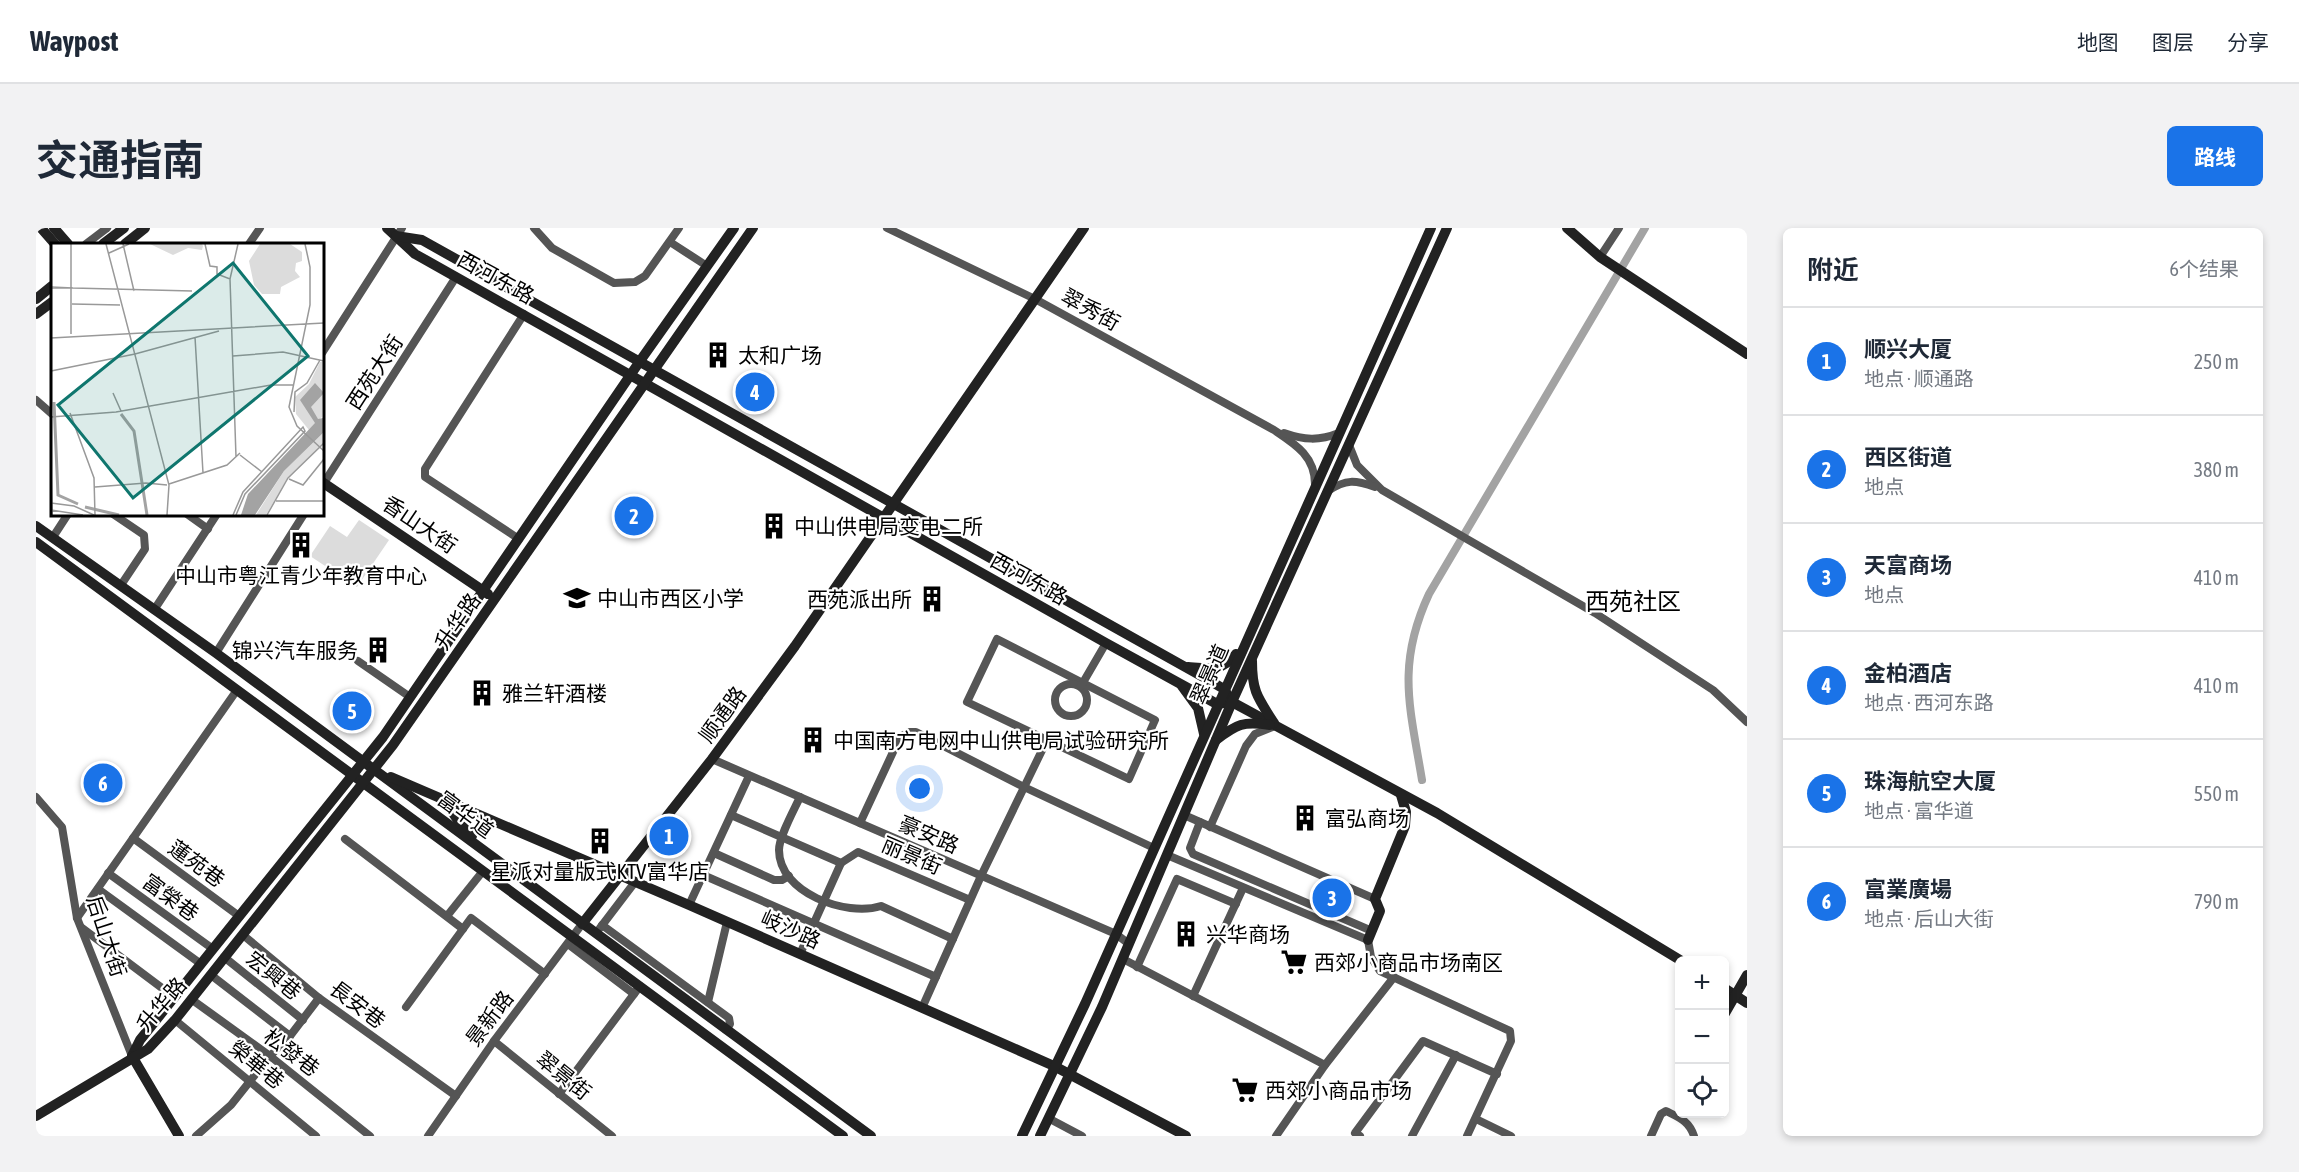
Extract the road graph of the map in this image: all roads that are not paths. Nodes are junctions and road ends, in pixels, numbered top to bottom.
1 (41, 228) edge
2 (54, 228) edge
3 (107, 228) edge
4 (124, 228) edge
5 (145, 228) edge
6 (260, 228) edge
7 (387, 228) edge
8 (534, 228) edge
9 (679, 228) edge
10 (734, 228) edge
11 (753, 228) edge
12 (887, 228) edge
13 (1084, 228) edge
14 (1431, 228) edge
15 (1447, 228) edge
16 (1567, 228) edge
17 (1619, 228) edge
18 (399, 232) edge
19 (670, 242) junction
20 (54, 243) edge
21 (67, 243) edge
22 (87, 243) edge
23 (104, 243) edge
24 (126, 243) edge
25 (250, 243) edge
26 (1603, 258) junction
27 (707, 266) junction
28 (456, 277) junction
29 (51, 287) edge
30 (36, 299) edge
31 (1035, 299) junction
32 (51, 306) edge
33 (36, 314) edge
34 (524, 314) junction
35 (324, 350) edge
36 (1747, 354) edge
37 (640, 361) junction
38 (655, 370) junction
39 (631, 374) junction
40 (646, 383) junction
41 (36, 400) edge
42 (51, 413) edge
43 (1274, 430) junction
44 (1339, 433) junction
45 (1349, 443) junction
46 (324, 482) edge
47 (324, 485) edge
48 (1315, 486) junction
49 (1382, 489) junction
50 (1326, 492) junction
51 (894, 502) junction
52 (67, 516) edge
53 (116, 516) edge
54 (190, 516) edge
55 (216, 516) edge
56 (303, 516) edge
57 (883, 519) junction
58 (36, 526) edge
59 (208, 529) junction
60 (53, 537) junction
61 (519, 539) junction
62 (36, 542) edge
63 (531, 548) junction
64 (121, 585) junction
65 (483, 591) junction
66 (496, 599) junction
67 (154, 610) junction
68 (1106, 643) junction
69 (1243, 648) junction
70 (216, 653) junction
71 (1253, 655) junction
72 (358, 661) dead end
73 (1185, 667) junction
74 (1180, 683) junction
75 (1082, 685) junction
76 (237, 690) junction
77 (1224, 690) junction
78 (410, 697) junction
79 (1232, 702) junction
80 (1217, 704) junction
81 (1747, 722) edge
82 (1276, 726) junction
83 (1204, 734) junction
84 (1047, 740) junction
85 (1215, 741) junction
86 (712, 759) junction
87 (363, 762) junction
88 (374, 770) junction
89 (352, 776) junction
90 (749, 776) junction
91 (363, 784) junction
92 (1024, 787) junction
93 (1401, 795) junction
94 (36, 797) edge
95 (800, 797) junction
96 (445, 800) junction
97 (731, 815) junction
98 (1184, 815) junction
99 (1200, 822) junction
100 (860, 824) junction
101 (1210, 827) junction
102 (454, 829) junction
103 (133, 838) junction
104 (783, 838) junction
105 (345, 839) dead end
106 (444, 843) junction
107 (1154, 848) junction
108 (714, 853) junction
109 (1167, 855) junction
110 (495, 860) junction
111 (841, 863) junction
112 (483, 871) junction
113 (108, 873) junction
114 (621, 875) junction
115 (703, 875) junction
116 (789, 876) junction
117 (981, 876) junction
118 (635, 882) junction
119 (1243, 888) junction
120 (98, 889) junction
121 (1376, 899) junction
122 (970, 900) junction
123 (824, 902) junction
124 (1236, 904) junction
125 (689, 905) junction
126 (239, 916) junction
127 (447, 916) junction
128 (77, 918) junction
129 (726, 922) junction
130 (582, 924) junction
131 (814, 924) junction
132 (602, 925) junction
133 (81, 928) junction
134 (463, 929) junction
135 (595, 934) junction
136 (1116, 934) junction
137 (243, 935) junction
138 (1370, 936) junction
139 (952, 939) junction
140 (571, 940) junction
141 (1129, 944) junction
142 (213, 949) junction
143 (800, 954) junction
144 (224, 957) junction
145 (1675, 957) edge
146 (1123, 959) junction
147 (201, 964) junction
148 (1137, 967) junction
149 (545, 974) junction
150 (211, 975) junction
151 (1747, 975) edge
152 (1394, 976) junction
153 (936, 977) junction
154 (637, 990) junction
155 (1729, 991) edge
156 (1736, 995) junction
157 (1193, 996) junction
158 (174, 997) junction
159 (319, 998) junction
160 (191, 999) junction
161 (708, 1002) junction
162 (1747, 1003) edge
163 (406, 1006) dead end
164 (922, 1008) junction
165 (1728, 1010) edge
166 (175, 1020) junction
167 (303, 1020) junction
168 (726, 1030) junction
169 (290, 1036) junction
170 (494, 1041) junction
171 (1455, 1055) junction
172 (132, 1056) junction
173 (270, 1056) junction
174 (1325, 1065) junction
175 (1054, 1066) junction
176 (1069, 1074) junction
177 (1497, 1074) junction
178 (250, 1082) junction
179 (559, 1094) junction
180 (456, 1096) junction
181 (36, 1116) edge
182 (1048, 1118) junction
183 (1476, 1119) junction
184 (1027, 1125) junction
185 (1041, 1135) edge
186 (179, 1136) edge
187 (196, 1136) edge
188 (316, 1136) edge
189 (370, 1136) edge
190 (428, 1136) edge
191 (612, 1136) edge
192 (843, 1136) edge
193 (871, 1136) edge
194 (1016, 1136) edge
195 (1022, 1136) edge
196 (1082, 1136) edge
197 (1185, 1136) edge
198 (1276, 1136) edge
199 (1360, 1136) edge
200 (1412, 1136) edge
201 (1467, 1136) edge
202 (1511, 1136) edge
203 (1651, 1136) edge
204 (1694, 1136) edge

1 - 20 main road
2 - 21 main road
3 - 22 street
4 - 23 main road
5 - 24 main road
6 - 25 street
7 - 18 main road
8 - 19 street
9 - 19 street
10 - 27 main road, 升华路
11 - 38 main road, 升华路
12 - 31 street, 翠秀街
13 - 31 main road, 顺通路
14 - 44 main road, 翠景道
15 - 45 main road, 翠景道
16 - 26 main road
17 - 26 street
18 - 28 main road, 西河东路
18 - 35 street
18 - 37 main road, 西河东路
19 - 27 street
26 - 36 main road
27 - 37 main road, 升华路
28 - 34 main road, 西河东路
28 - 46 street, 西苑大街
29 - 30 main road
31 - 43 street, 翠秀街
31 - 51 main road, 顺通路
32 - 33 main road
34 - 39 main road, 西河东路
34 - 61 street
37 - 38 main road, 西河东路
37 - 39 main road, 升华路
38 - 40 main road, 升华路
38 - 51 main road, 西河东路
39 - 40 main road, 西河东路
39 - 61 main road, 升华路
40 - 57 main road, 西河东路
40 - 63 main road, 升华路
41 - 42 street
43 - 44 street
43 - 48 street
44 - 48 main road, 翠景道
45 - 49 street
45 - 50 main road, 翠景道
47 - 65 main road, 香山大街
48 - 69 main road, 翠景道
49 - 50 street
49 - 81 street
50 - 71 main road, 翠景道
51 - 57 main road, 顺通路
51 - 73 main road, 西河东路
52 - 60 street
53 - 64 street
54 - 59 street
55 - 59 street
56 - 70 street
57 - 68 main road, 西河东路
57 - 86 main road, 顺通路
58 - 60 main road, 富华道
59 - 67 street
60 - 64 main road, 富华道
61 - 63 main road
61 - 65 main road, 升华路
62 - 76 main road, 富华道
63 - 66 main road, 升华路
64 - 67 main road, 富华道
65 - 66 main road, 香山大街
65 - 78 main road, 升华路
66 - 88 main road, 升华路
67 - 70 main road, 富华道
68 - 74 main road, 西河东路
68 - 75 street
69 - 73 main road
69 - 77 main road, 翠景道
70 - 87 main road, 富华道
71 - 79 main road, 翠景道
71 - 82 main road
72 - 78 street
73 - 77 main road, 西河东路
74 - 80 main road, 西河东路
74 - 83 main road
75 - 75 street
75 - 84 street
75 - 84 street
76 - 89 main road, 富华道
76 - 103 street
77 - 79 main road, 西河东路
77 - 80 main road, 翠景道
78 - 87 main road, 升华路
79 - 80 main road
79 - 82 main road, 西河东路
79 - 85 main road, 翠景道
80 - 83 main road, 翠景道
82 - 85 main road
82 - 93 main road, 西河东路
82 - 101 street
83 - 107 main road, 翠景道
84 - 92 street
85 - 98 main road, 翠景道
86 - 90 street, 豪安路
86 - 114 main road, 顺通路
87 - 88 main road, 富华道
87 - 89 main road, 升华路
88 - 91 main road, 升华路
88 - 96 main road, 岐沙路
88 - 102 main road, 富华道
89 - 91 main road, 富华道
89 - 126 main road, 升华路
90 - 95 street, 豪安路
90 - 97 street
91 - 106 main road, 富华道
91 - 137 main road, 升华路
92 - 100 street
92 - 107 street
92 - 117 street
93 - 121 main road
93 - 145 main road, 西河东路
94 - 128 street, 后山大街
95 - 100 street, 豪安路
95 - 104 street
96 - 110 main road
96 - 114 main road, 岐沙路
97 - 104 street
97 - 108 street
98 - 99 street
98 - 109 main road, 翠景道
99 - 101 street
99 - 138 street
100 - 117 street, 豪安路
101 - 121 street
102 - 106 main road
102 - 110 main road, 富华道
103 - 113 street
103 - 126 street, 蓮苑巷
104 - 111 street
104 - 116 street
105 - 127 street
106 - 112 main road, 富华道
107 - 136 main road, 翠景道
108 - 115 street
108 - 116 street
109 - 119 street
109 - 141 main road, 翠景道
110 - 130 main road, 富华道
111 - 122 street, 丽景街
111 - 123 street
112 - 127 street
112 - 140 main road, 富华道
113 - 120 street
113 - 142 street, 富榮巷
114 - 118 main road, 岐沙路
114 - 130 main road, 顺通路
115 - 125 street
115 - 131 street
116 - 123 street
117 - 122 street
117 - 136 street, 豪安路
118 - 125 main road, 岐沙路
118 - 132 street
119 - 124 street
119 - 138 street
120 - 128 street
120 - 147 street
121 - 138 main road
122 - 139 street
123 - 131 street
123 - 139 street
124 - 148 street
124 - 157 street
125 - 129 main road, 岐沙路
126 - 142 main road, 升华路
127 - 134 street
128 - 133 street, 后山大街
129 - 143 main road, 岐沙路
129 - 161 street
130 - 135 main road, 富华道
130 - 140 street, 景新路
131 - 143 street
131 - 153 street
132 - 135 street
132 - 161 street
133 - 158 street
133 - 172 street, 后山大街
134 - 149 street
134 - 163 street
135 - 168 main road, 富华道
136 - 141 street, 豪安路
136 - 175 main road, 翠景道
137 - 144 main road, 升华路
137 - 159 street, 長安巷
138 - 152 street
139 - 153 street
140 - 149 street, 景新路
140 - 154 main road, 富华道
141 - 146 main road, 翠景道
142 - 147 main road, 升华路
143 - 164 main road, 岐沙路
144 - 150 main road, 升华路
144 - 167 street, 宏興巷
146 - 148 street
146 - 176 main road, 翠景道
147 - 158 main road, 升华路
148 - 157 street
149 - 170 street, 景新路
150 - 160 main road, 升华路
150 - 169 street
151 - 156 main road
152 - 174 street
152 - 177 street
153 - 164 street
154 - 179 street
154 - 192 main road, 富华道
155 - 156 main road
156 - 162 main road
156 - 165 main road
157 - 174 street
158 - 172 main road, 升华路
159 - 167 street
159 - 180 street, 長安巷
160 - 166 main road, 升华路
160 - 173 street, 松發巷
161 - 168 street
164 - 175 main road, 岐沙路
166 - 172 main road, 升华路
166 - 178 street, 榮華巷
167 - 169 street
168 - 193 main road, 富华道
169 - 173 street
170 - 179 street, 翠景街
170 - 180 street, 景新路
171 - 177 street
171 - 199 street
171 - 200 street
172 - 181 main road
172 - 186 main road
173 - 178 street
173 - 189 street, 松發巷
174 - 198 street
175 - 176 main road, 岐沙路
175 - 184 main road, 翠景道
176 - 182 main road, 翠景道
176 - 197 main road, 岐沙路
177 - 183 street
178 - 187 street
178 - 188 street, 榮華巷
179 - 191 street, 翠景街
180 - 190 street, 景新路
182 - 185 main road, 翠景道
182 - 196 street
183 - 201 street
183 - 202 street
184 - 194 main road
184 - 195 main road, 翠景道
203 - 204 street

